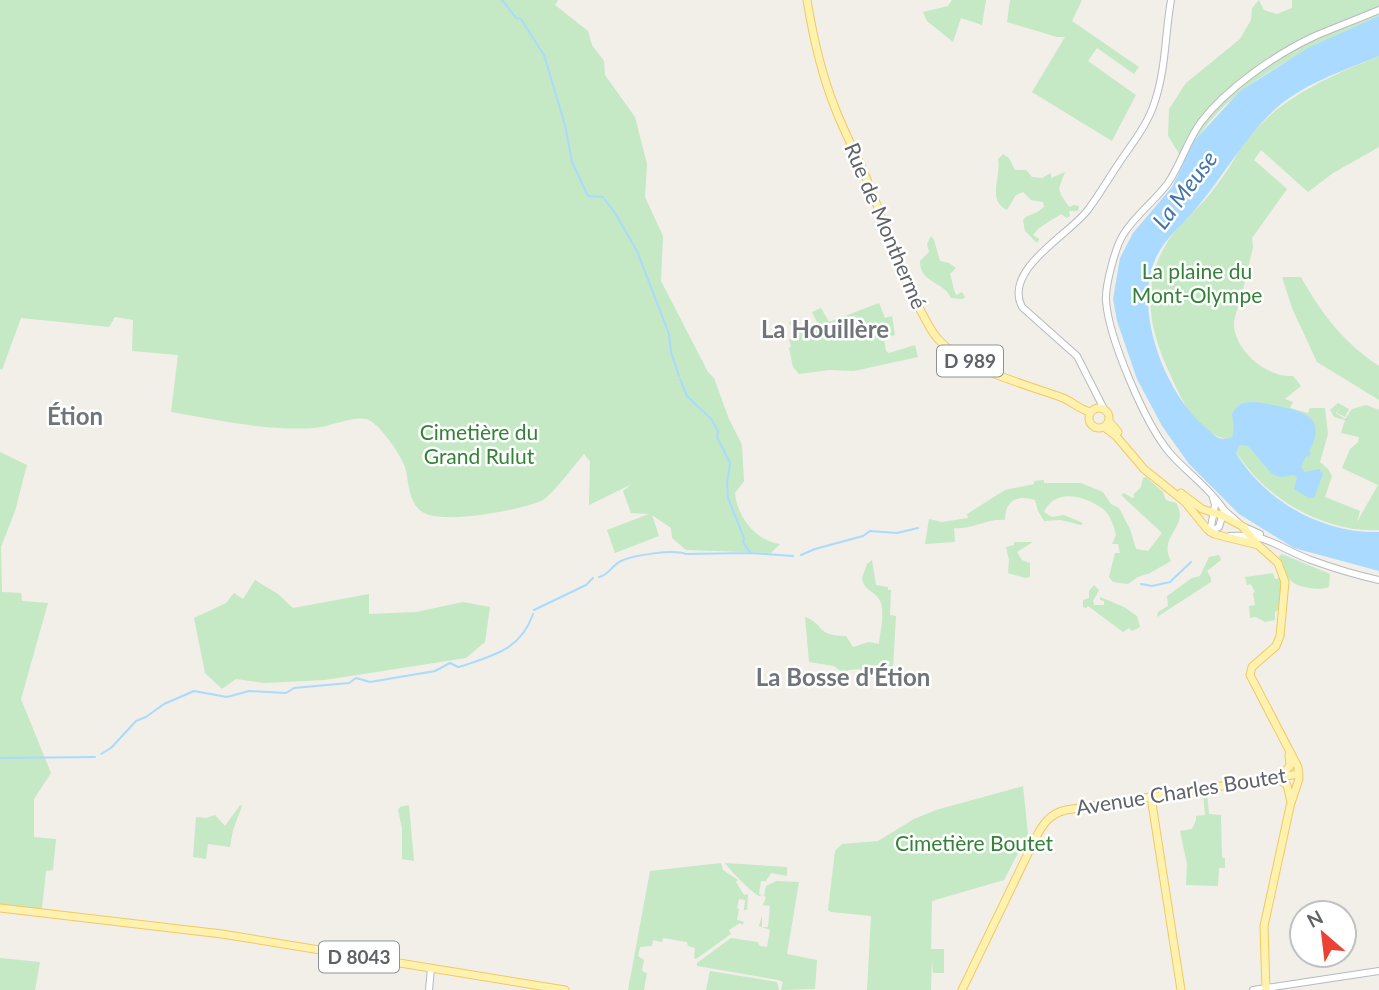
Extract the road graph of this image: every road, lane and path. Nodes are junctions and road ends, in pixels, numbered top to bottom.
1 (807, 0) edge
2 (1170, 1) edge
3 (1379, 10) edge
4 (1095, 412) junction
5 (1106, 424) junction
6 (1213, 496) junction
7 (1214, 513) junction
8 (1224, 513) junction
9 (1242, 526) junction
10 (1210, 532) junction
11 (1253, 540) junction
12 (1282, 546) junction
13 (1379, 580) edge
14 (1283, 741) junction
15 (1299, 774) junction
16 (1277, 778) junction
17 (1151, 797) junction
18 (1290, 806) junction
19 (0, 908) edge
20 (431, 968) junction
21 (1379, 971) edge
22 (1266, 989) edge
23 (429, 990) edge
24 (565, 990) edge
25 (962, 990) edge
26 (1181, 990) edge
27 (1254, 990) edge

1 - 4 main road, Rue de Monthermé / D 989
2 - 4 street
3 - 6 street
4 - 5 main road
4 - 5 main road, Rue de Monthermé
5 - 7 main road
5 - 10 main road
6 - 7 street
6 - 8 street
7 - 8 main road
7 - 10 street
8 - 9 main road
8 - 10 street
9 - 11 main road
9 - 12 street
10 - 11 main road
11 - 12 street
11 - 14 main road
12 - 13 street
14 - 15 main road
14 - 16 main road
15 - 16 main road, Avenue Charles Boutet
15 - 18 main road
16 - 17 main road, Avenue Charles Boutet
16 - 18 main road
17 - 25 main road, Avenue Charles Boutet
17 - 26 main road
18 - 22 main road
19 - 20 main road, D 8043
20 - 23 street
20 - 24 main road, D 8043
21 - 22 street
22 - 27 street

